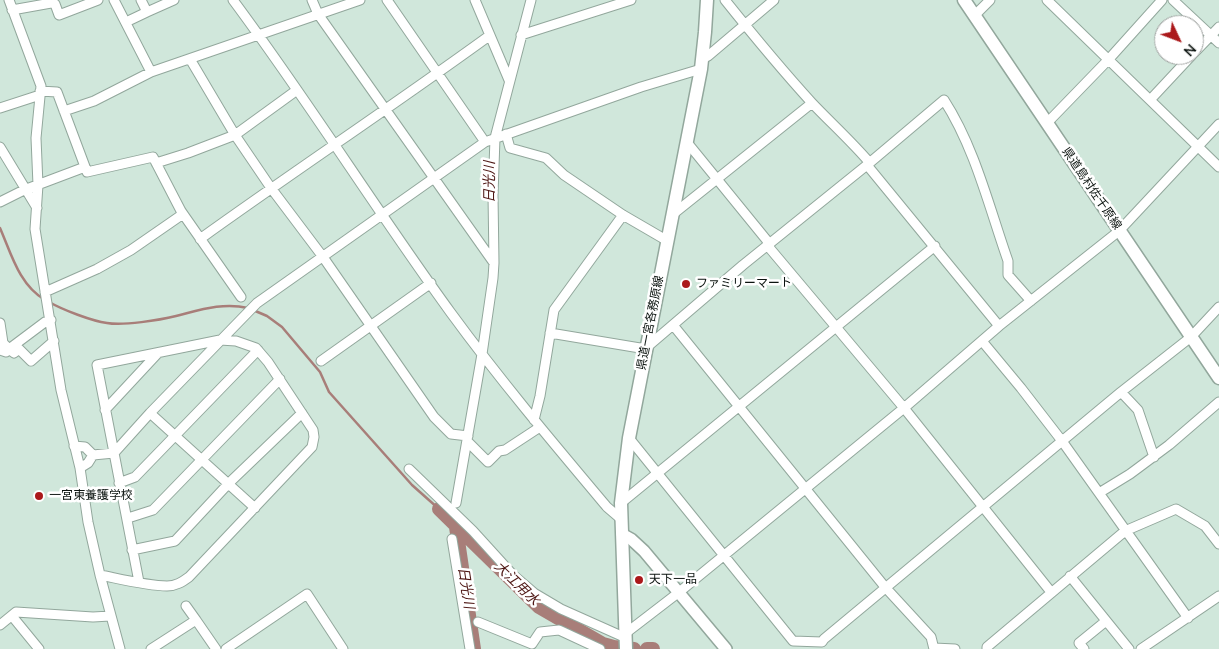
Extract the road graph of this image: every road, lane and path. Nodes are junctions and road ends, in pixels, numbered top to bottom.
1 (9, 0) edge
2 (98, 0) edge
3 (114, 0) edge
4 (141, 0) edge
5 (174, 0) edge
6 (233, 0) edge
7 (312, 0) edge
8 (360, 0) edge
9 (386, 0) edge
10 (475, 0) edge
11 (531, 0) edge
12 (631, 0) edge
13 (707, 0) edge
14 (725, 0) edge
15 (774, 0) edge
16 (964, 0) edge
17 (990, 0) edge
18 (1047, 0) edge
19 (1162, 0) edge
20 (1173, 0) edge
21 (12, 10) junction
22 (147, 12) junction
23 (318, 14) junction
24 (974, 16) junction
25 (126, 22) junction
26 (745, 25) junction
27 (1219, 27) edge
28 (258, 35) junction
29 (521, 35) junction
30 (1211, 35) junction
31 (490, 36) junction
32 (1204, 42) edge
33 (1219, 43) edge
34 (190, 59) junction
35 (1109, 59) junction
36 (701, 64) junction
37 (1183, 65) edge
38 (151, 72) junction
39 (438, 74) junction
40 (510, 80) junction
41 (297, 90) junction
42 (40, 93) junction
43 (1150, 100) junction
44 (812, 103) junction
45 (0, 108) edge
46 (386, 110) junction
47 (64, 111) junction
48 (1047, 123) junction
49 (1219, 124) edge
50 (506, 134) junction
51 (235, 135) junction
52 (495, 138) junction
53 (485, 142) junction
54 (686, 144) junction
55 (334, 145) junction
56 (1197, 146) junction
57 (0, 147) edge
58 (156, 163) junction
59 (868, 164) junction
60 (85, 167) junction
61 (1219, 167) edge
62 (435, 178) junction
63 (717, 180) junction
64 (38, 185) junction
65 (271, 188) junction
66 (24, 190) junction
67 (0, 202) edge
68 (37, 209) junction
69 (183, 214) junction
70 (383, 214) junction
71 (623, 215) junction
72 (672, 216) junction
73 (1120, 231) junction
74 (200, 239) junction
75 (666, 240) junction
76 (768, 244) junction
77 (935, 246) junction
78 (323, 257) junction
79 (494, 263) junction
80 (431, 283) junction
81 (46, 294) junction
82 (241, 297) dead end
83 (1031, 301) junction
84 (1219, 308) edge
85 (51, 320) junction
86 (0, 323) edge
87 (673, 325) junction
88 (836, 326) junction
89 (999, 326) junction
90 (371, 327) junction
91 (550, 333) junction
92 (1191, 337) junction
93 (220, 340) junction
94 (982, 341) junction
95 (54, 342) junction
96 (647, 347) junction
97 (5, 350) edge
98 (258, 350) junction
99 (158, 353) junction
100 (482, 354) junction
101 (321, 361) dead end
102 (1219, 378) edge
103 (280, 379) junction
104 (1121, 392) junction
105 (1219, 402) edge
106 (739, 405) junction
107 (904, 408) junction
108 (106, 410) junction
109 (150, 413) junction
110 (302, 413) junction
111 (537, 424) junction
112 (177, 435) junction
113 (467, 438) junction
114 (629, 438) junction
115 (1062, 441) junction
116 (74, 446) junction
117 (114, 453) junction
118 (93, 455) junction
119 (1154, 456) junction
120 (203, 459) junction
121 (80, 468) junction
122 (409, 469) dead end
123 (657, 472) junction
124 (229, 483) junction
125 (119, 484) junction
126 (805, 488) junction
127 (1099, 493) junction
128 (621, 502) junction
129 (456, 503) dead end
130 (983, 506) junction
131 (255, 508) junction
132 (128, 518) junction
133 (621, 519) junction
134 (1126, 532) junction
135 (622, 534) junction
136 (452, 539) dead end
137 (1219, 543) edge
138 (132, 550) junction
139 (724, 555) junction
140 (100, 575) junction
141 (1070, 576) junction
142 (139, 582) junction
143 (885, 587) junction
144 (1051, 592) junction
145 (678, 593) junction
146 (1219, 596) edge
147 (186, 606) dead end
148 (12, 616) junction
149 (110, 616) junction
150 (1188, 618) junction
151 (196, 620) junction
152 (1106, 621) junction
153 (478, 622) dead end
154 (0, 625) edge
155 (626, 640) edge
156 (725, 648) edge
157 (934, 648) edge
158 (39, 649) edge
159 (120, 649) edge
160 (151, 649) edge
161 (216, 649) edge
162 (226, 649) edge
163 (343, 649) edge
164 (470, 649) edge
165 (600, 649) edge
166 (955, 649) edge
167 (987, 649) edge
168 (1084, 649) edge
169 (1129, 649) edge
170 (1141, 649) edge

1 - 21 street
2 - 21 street
3 - 25 street
4 - 22 street
5 - 22 street
6 - 28 street
7 - 23 street
8 - 23 street
9 - 39 street
10 - 31 street
11 - 29 street
12 - 29 street
13 - 36 main road, 県道一宮各務原線
14 - 26 street
15 - 26 street
16 - 24 main road, 県道島村佐千原線
17 - 24 street
18 - 35 street
19 - 35 street
20 - 30 street
21 - 42 street
22 - 25 street
23 - 28 street
23 - 46 street
24 - 48 main road, 県道島村佐千原線
25 - 38 street
26 - 36 street
26 - 44 street
27 - 30 street
28 - 34 street
28 - 41 street
29 - 40 street
30 - 32 street
30 - 33 street
31 - 39 street
31 - 40 street
34 - 38 street
34 - 51 street
35 - 43 street
35 - 48 street
36 - 50 street
36 - 54 main road, 県道一宮各務原線
37 - 43 street
38 - 47 street
39 - 46 street
39 - 53 street
40 - 52 street
41 - 51 street
41 - 55 street
42 - 45 street
42 - 47 street
42 - 64 street
43 - 56 street
44 - 59 street
44 - 63 street
46 - 55 street
46 - 62 street
47 - 60 street
48 - 73 main road, 県道島村佐千原線
49 - 56 street
50 - 52 street
50 - 71 street
51 - 58 street
51 - 65 street
52 - 53 street
52 - 79 street
53 - 62 street
54 - 63 street
54 - 72 main road, 県道一宮各務原線
55 - 65 street
55 - 70 street
56 - 61 street
56 - 73 street
57 - 66 street
58 - 60 street
58 - 69 street
59 - 76 street
59 - 77 street
59 - 83 street
60 - 64 street
62 - 70 street
62 - 79 street
63 - 72 street
63 - 76 street
64 - 66 street
64 - 68 street
65 - 74 street
65 - 78 street
66 - 67 street
66 - 68 street
68 - 81 street
69 - 74 street
69 - 81 street
70 - 78 street
70 - 80 street
71 - 75 street
71 - 91 street
72 - 75 main road, 県道一宮各務原線
73 - 83 street
73 - 92 main road, 県道島村佐千原線
74 - 82 street
75 - 96 main road, 県道一宮各務原線
76 - 87 street
76 - 88 street
77 - 88 street
77 - 89 street
78 - 90 street
78 - 93 street
79 - 100 street
80 - 90 street
80 - 100 street
81 - 85 street
83 - 89 street
84 - 92 street
85 - 95 street
85 - 97 street
86 - 97 street
87 - 96 street
87 - 106 street
88 - 106 street
88 - 107 street
89 - 94 street
90 - 101 street
90 - 113 street
91 - 96 street
91 - 111 street
92 - 102 main road, 県道島村佐千原線
92 - 104 street
93 - 98 street
93 - 99 street
93 - 109 street
94 - 107 street
94 - 115 street
95 - 97 street
95 - 116 street
96 - 114 main road, 県道一宮各務原線
98 - 103 street
98 - 112 street
99 - 108 street
99 - 108 street
100 - 111 street
100 - 113 street
103 - 110 street
103 - 120 street
104 - 115 street
104 - 119 street
105 - 119 street
106 - 123 street
106 - 126 street
107 - 126 street
107 - 130 street
108 - 117 street
109 - 112 street
109 - 117 street
110 - 124 street
110 - 131 street
111 - 113 street
111 - 133 street
112 - 120 street
112 - 125 street
113 - 129 street
114 - 123 street
114 - 128 main road, 県道一宮各務原線
115 - 127 street
115 - 130 street
116 - 118 street
116 - 121 street
117 - 118 street
117 - 125 street
118 - 121 street
119 - 127 street
120 - 124 street
120 - 132 street
121 - 140 street
122 - 155 street
123 - 128 street
123 - 139 street
124 - 131 street
124 - 138 street
125 - 132 street
126 - 139 street
126 - 143 street
127 - 134 street
128 - 133 main road, 県道一宮各務原線
130 - 143 street
130 - 144 street
131 - 142 street
132 - 138 street
133 - 135 main road, 県道一宮各務原線
134 - 137 street
134 - 141 street
134 - 150 street
135 - 145 street
135 - 155 main road, 県道一宮各務原線
136 - 164 street
138 - 142 street
139 - 143 street
139 - 145 street
140 - 142 street
140 - 149 street
141 - 144 street
141 - 152 street
143 - 157 street
144 - 167 street
145 - 155 street
145 - 156 street
146 - 150 street
147 - 151 street
148 - 149 street
148 - 154 street
148 - 158 street
149 - 159 street
150 - 170 street
151 - 160 street
151 - 161 street
152 - 168 street
152 - 169 street
153 - 165 street
157 - 166 street
162 - 163 street

